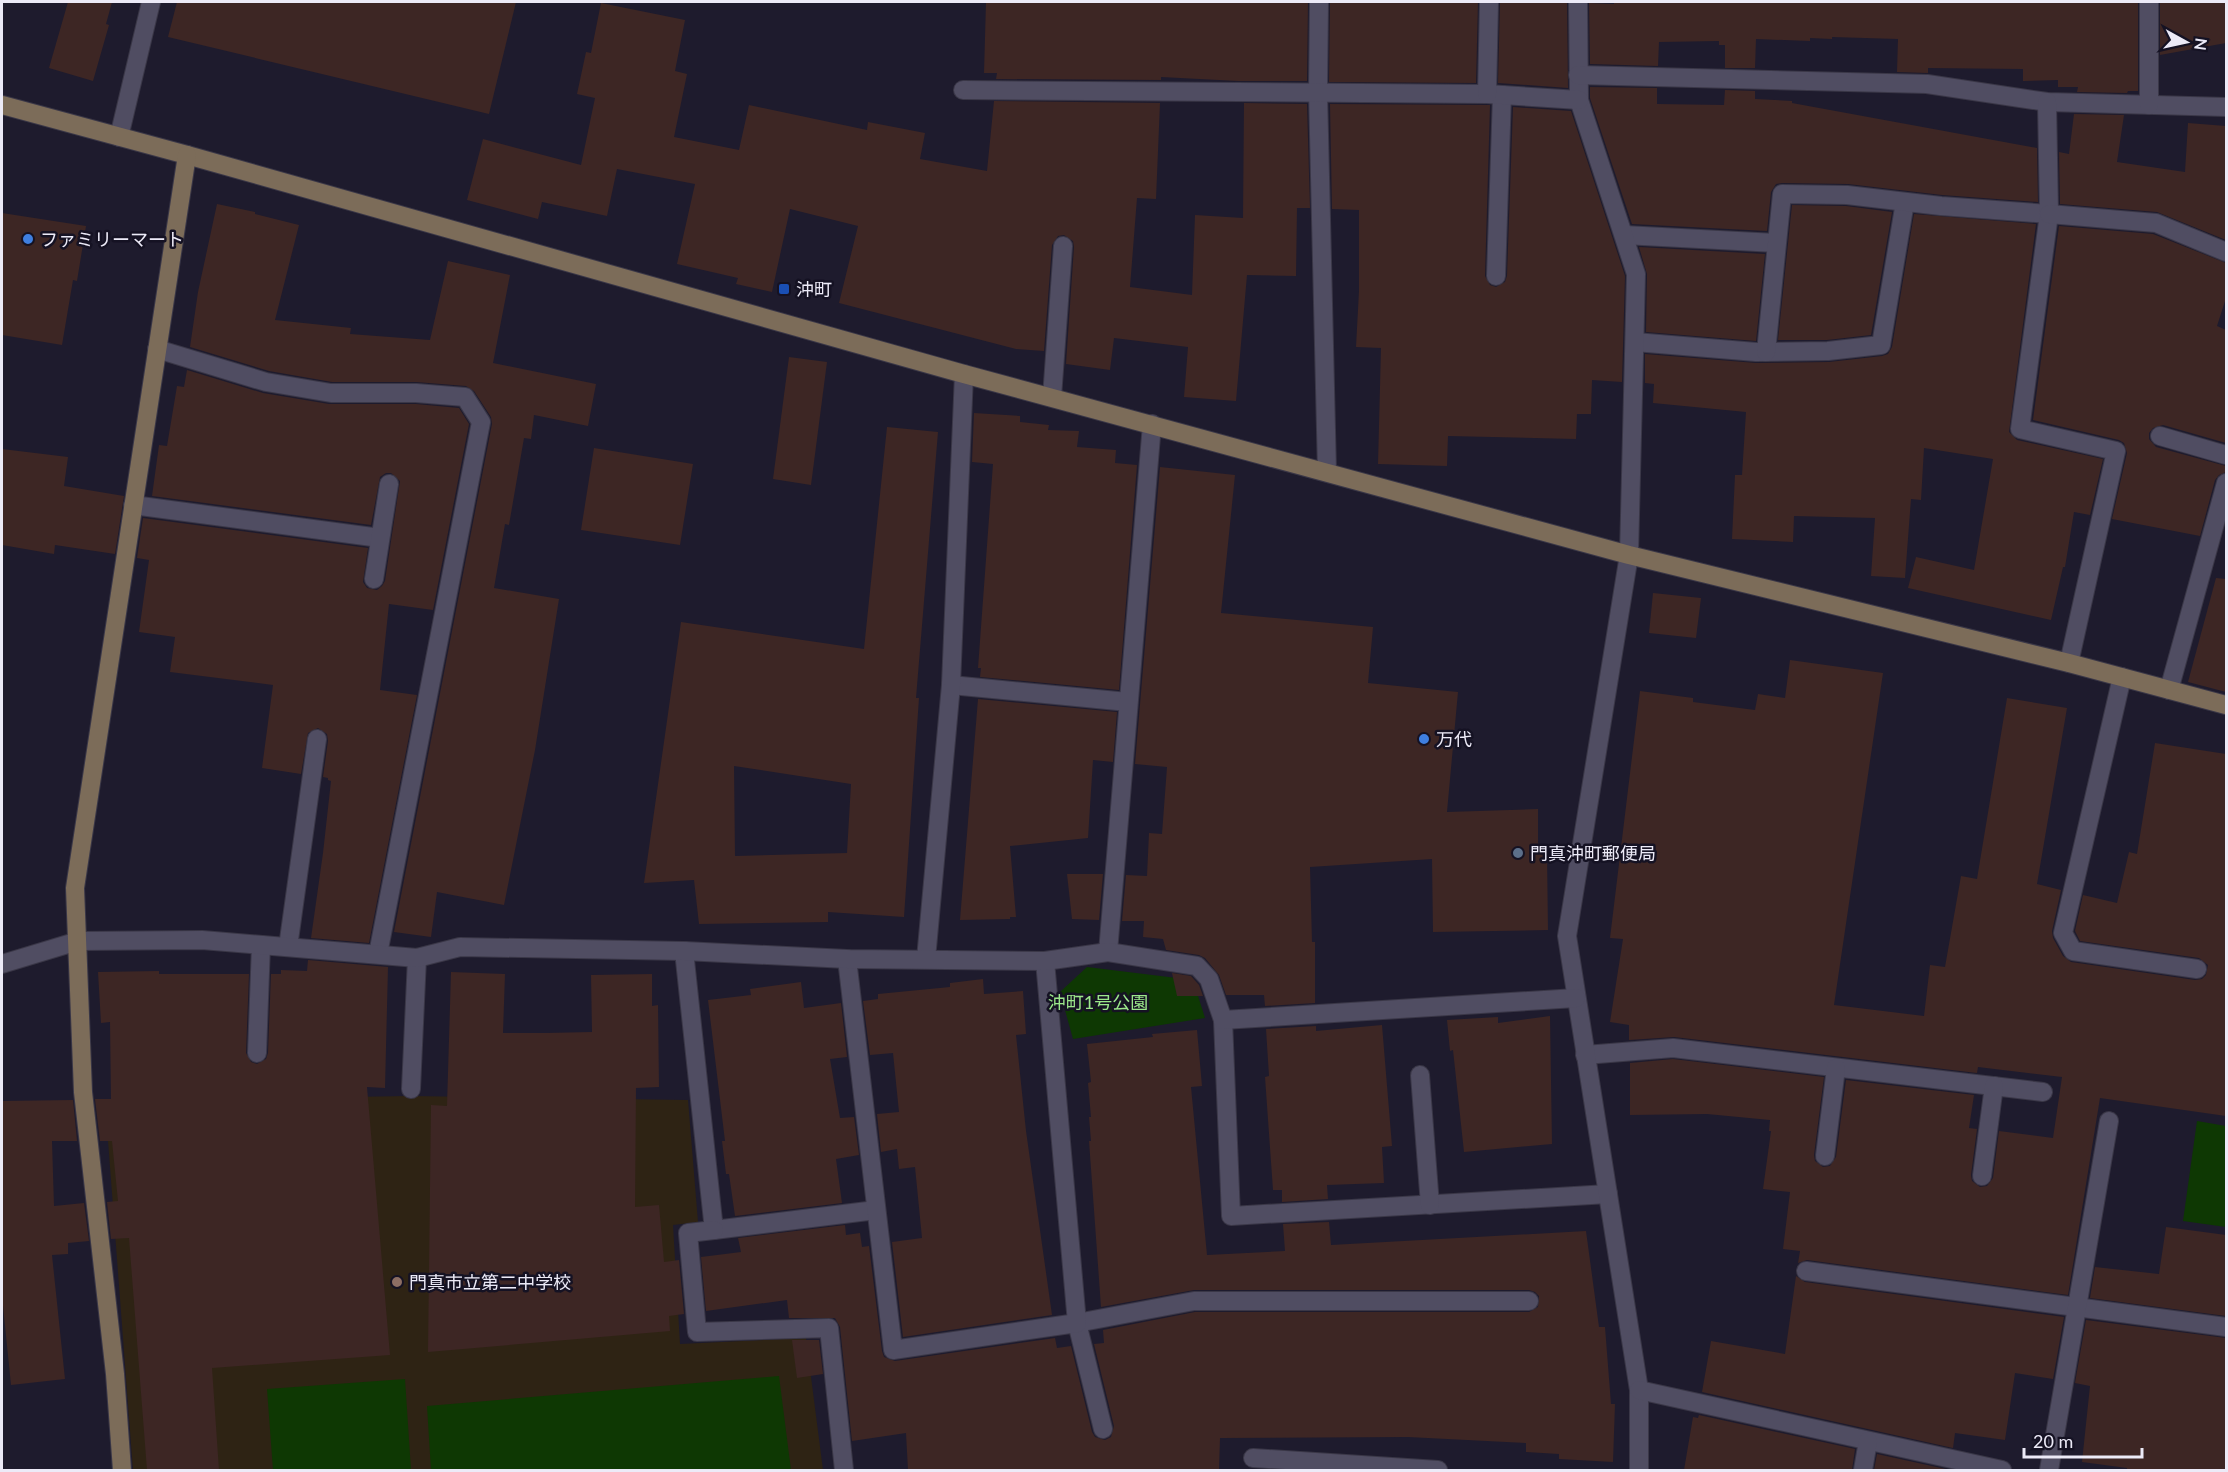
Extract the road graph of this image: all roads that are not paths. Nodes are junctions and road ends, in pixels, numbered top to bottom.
1 (151, 2) edge
2 (1319, 2) edge
3 (1489, 2) edge
4 (1578, 2) edge
5 (2149, 2) edge
6 (1578, 75) junction
7 (963, 90) dead end
8 (1318, 92) junction
9 (1495, 95) junction
10 (1579, 100) junction
11 (2047, 102) junction
12 (2, 105) edge
13 (2149, 105) junction
14 (2226, 106) edge
15 (119, 136) junction
16 (187, 155) junction
17 (1905, 202) junction
18 (2049, 214) junction
19 (1624, 235) junction
20 (1776, 243) junction
21 (1063, 246) dead end
22 (2226, 252) edge
23 (1496, 276) dead end
24 (1635, 342) junction
25 (157, 349) junction
26 (1767, 352) junction
27 (964, 374) junction
28 (1052, 398) junction
29 (1152, 424) junction
30 (2160, 436) dead end
31 (2226, 455) edge
32 (1327, 472) junction
33 (2226, 483) edge
34 (389, 484) dead end
35 (133, 505) junction
36 (380, 538) junction
37 (1629, 555) junction
38 (374, 579) dead end
39 (2069, 663) junction
40 (2122, 677) junction
41 (951, 685) junction
42 (2169, 690) junction
43 (1128, 702) junction
44 (2226, 705) edge
45 (316, 739) dead end
46 (78, 941) junction
47 (261, 945) junction
48 (288, 947) junction
49 (684, 951) junction
50 (1108, 952) junction
51 (378, 954) junction
52 (417, 958) junction
53 (847, 959) junction
54 (926, 959) junction
55 (1045, 961) junction
56 (2, 964) edge
57 (2197, 969) dead end
58 (1576, 998) junction
59 (1223, 1020) junction
60 (257, 1053) dead end
61 (1585, 1055) junction
62 (1836, 1068) junction
63 (1420, 1075) dead end
64 (1994, 1086) junction
65 (411, 1089) dead end
66 (2043, 1092) dead end
67 (2109, 1121) dead end
68 (1825, 1156) dead end
69 (1982, 1176) dead end
70 (1608, 1194) junction
71 (1430, 1204) junction
72 (876, 1210) junction
73 (714, 1230) junction
74 (1806, 1271) dead end
75 (1529, 1301) dead end
76 (2076, 1306) junction
77 (1077, 1323) junction
78 (2226, 1327) edge
79 (1639, 1390) junction
80 (1103, 1429) dead end
81 (1868, 1441) junction
82 (1253, 1458) dead end
83 (122, 1470) edge
84 (844, 1470) edge
85 (1438, 1470) edge
86 (1639, 1470) edge
87 (1863, 1470) edge
88 (2002, 1470) edge
89 (2049, 1470) edge

1 - 15 street
2 - 8 street
3 - 9 street
4 - 6 street
5 - 13 street
6 - 10 street
6 - 11 street
7 - 8 street
8 - 9 street
8 - 32 street
9 - 10 street
9 - 23 street
10 - 19 street
11 - 13 street
11 - 18 street
12 - 15 street
13 - 14 street
15 - 16 street
16 - 25 street
16 - 27 street
17 - 18 street
17 - 20 street
17 - 26 street
18 - 22 street
18 - 39 street
19 - 20 street
19 - 24 street
20 - 26 street
21 - 28 street
24 - 26 street
24 - 37 street
25 - 35 street
25 - 51 street
27 - 28 street
27 - 41 street
28 - 29 street
29 - 32 street
29 - 43 street
30 - 31 street
32 - 37 street
33 - 42 street
34 - 36 street
35 - 36 street
35 - 46 street
36 - 38 street
37 - 39 street
37 - 58 street
39 - 40 street
40 - 42 street
40 - 57 street
41 - 43 street
41 - 54 street
42 - 44 street
43 - 50 street
45 - 48 street
46 - 47 street
46 - 56 street
46 - 83 street
47 - 48 street
47 - 60 street
48 - 51 street
49 - 52 street
49 - 53 street
49 - 73 street
50 - 55 street
50 - 59 street
51 - 52 street
52 - 65 street
53 - 54 street
53 - 72 street
54 - 55 street
55 - 77 street
58 - 59 street
58 - 61 street
59 - 71 street
61 - 62 street
61 - 70 street
62 - 64 street
62 - 68 street
63 - 71 street
64 - 66 street
64 - 69 street
67 - 76 street
70 - 71 street
70 - 79 street
72 - 73 street
72 - 77 street
73 - 84 street
74 - 76 street
75 - 77 street
76 - 78 street
76 - 89 street
77 - 80 street
79 - 81 street
79 - 86 street
81 - 87 street
81 - 88 street
82 - 85 street

